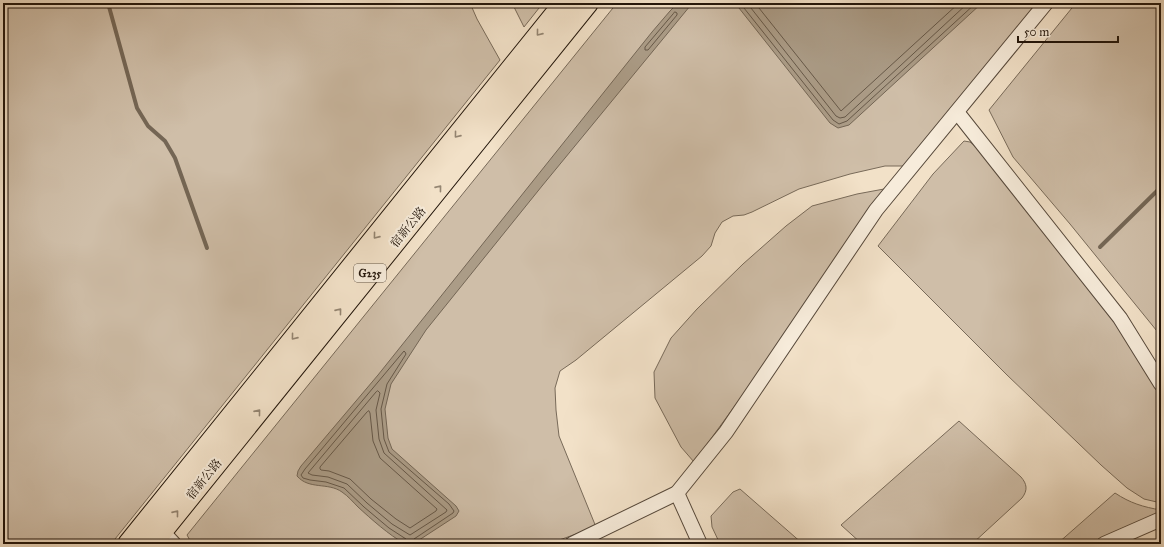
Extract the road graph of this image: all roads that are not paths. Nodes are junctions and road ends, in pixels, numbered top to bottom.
1 (564, 3) edge
2 (588, 3) edge
3 (1046, 3) edge
4 (957, 112) junction
5 (1161, 384) edge
6 (677, 493) junction
7 (1161, 519) edge
8 (163, 540) edge
9 (128, 544) edge
10 (572, 544) edge
11 (700, 544) edge
12 (1104, 544) edge

1 -> 9 highway, 宿新公路 / G235
8 -> 2 highway, 宿新公路 / G235
3 - 4 lane
4 - 5 lane
4 - 6 lane
6 - 10 lane
6 - 11 lane
7 - 12 lane

